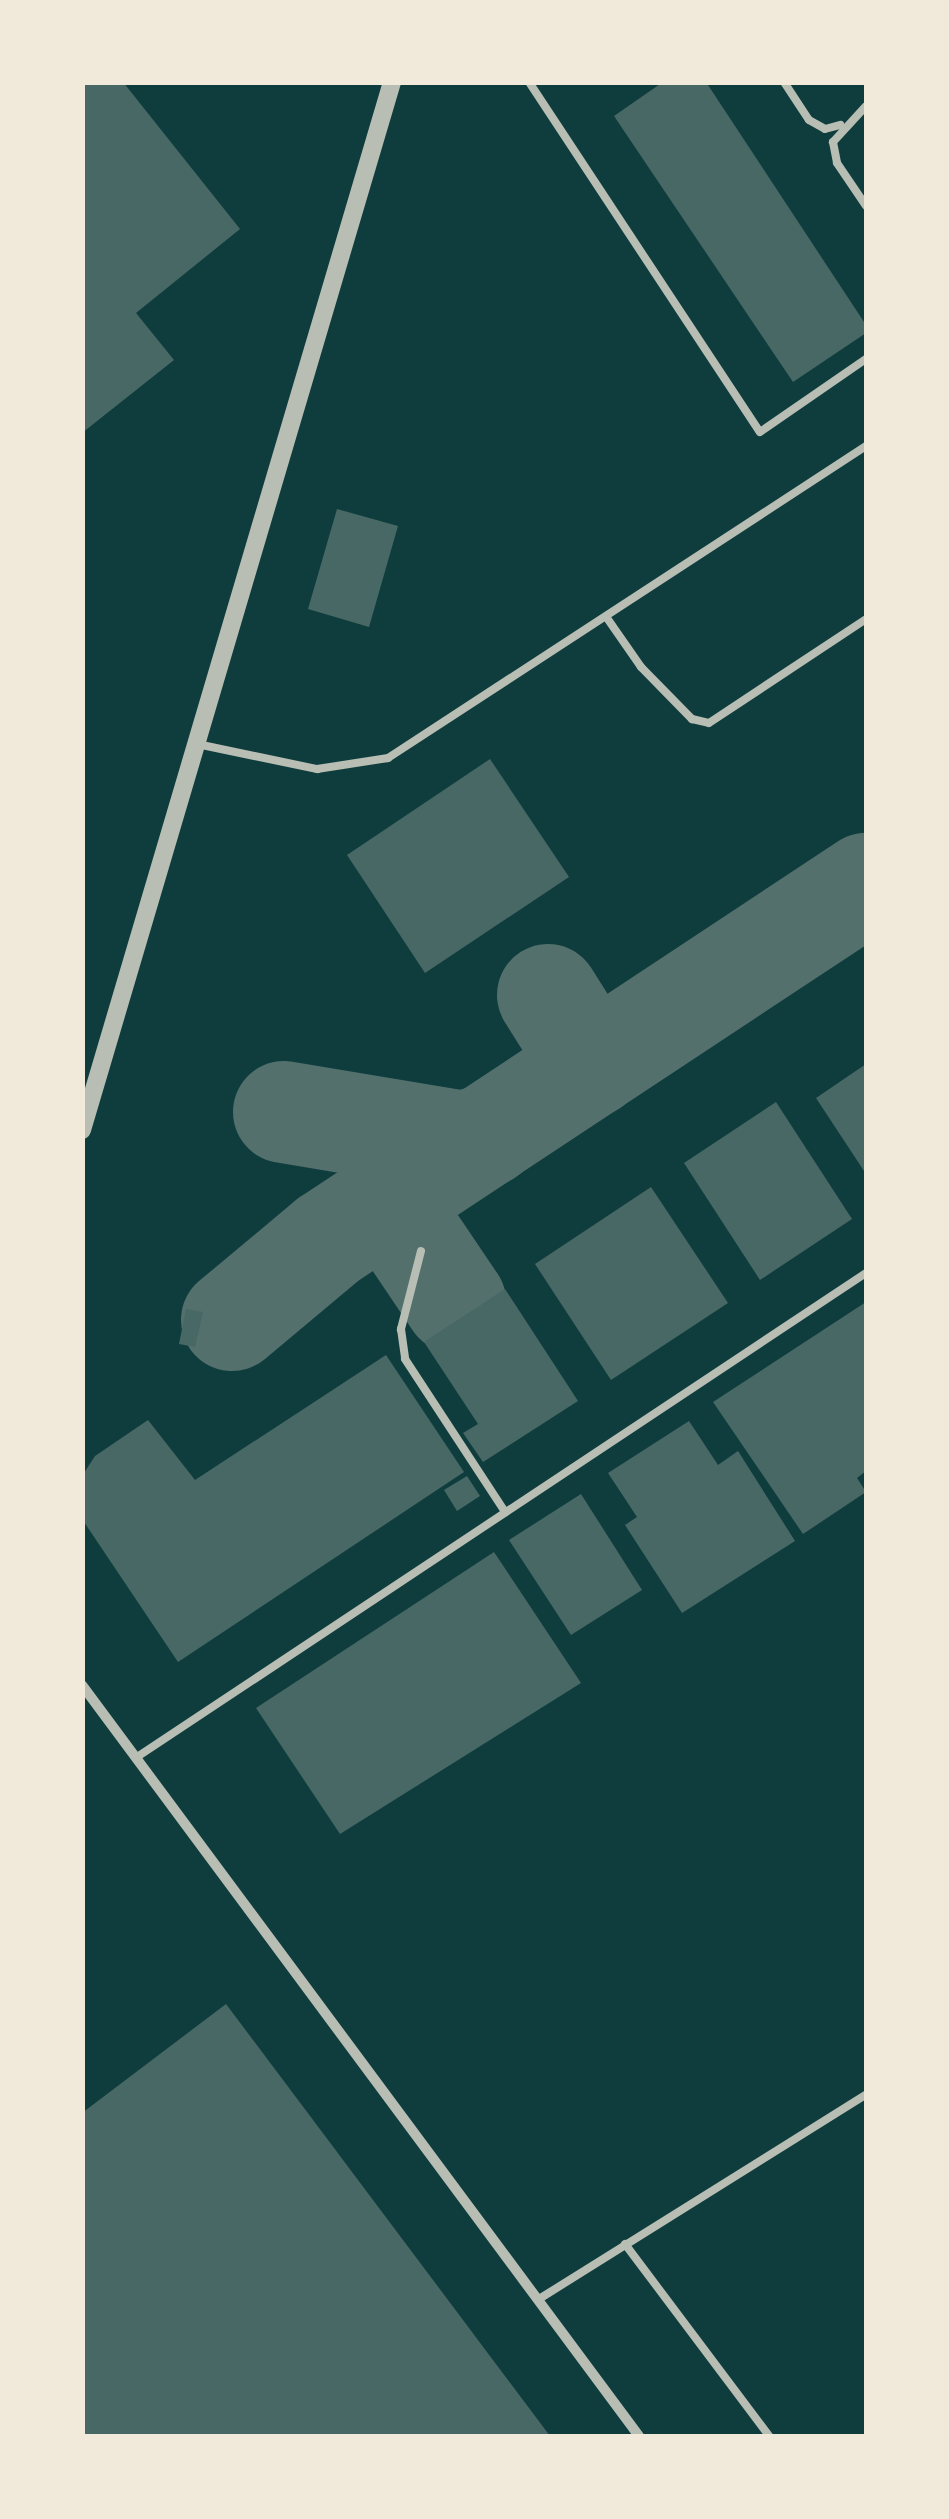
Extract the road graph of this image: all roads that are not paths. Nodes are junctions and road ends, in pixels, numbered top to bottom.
1 (382, 82) edge
2 (392, 82) edge
3 (529, 82) edge
4 (784, 82) edge
5 (380, 103) junction
6 (866, 106) edge
7 (844, 124) junction
8 (866, 206) edge
9 (866, 359) edge
10 (866, 446) edge
11 (607, 618) junction
12 (866, 619) edge
13 (197, 744) junction
14 (82, 1130) edge
15 (421, 1251) dead end
16 (866, 1273) edge
17 (505, 1512) junction
18 (82, 1685) edge
19 (137, 1758) junction
20 (866, 2095) edge
21 (624, 2244) junction
22 (539, 2298) junction
23 (640, 2436) edge
24 (769, 2436) edge

1 - 5 street
2 - 5 street
3 - 9 lane
4 - 7 lane
5 - 13 street
6 - 7 lane
7 - 8 lane
10 - 11 lane
11 - 12 lane
11 - 13 lane
13 - 14 street
15 - 17 lane
16 - 17 lane
17 - 19 lane
18 - 19 street
19 - 22 street
20 - 21 lane
21 - 22 lane
21 - 24 lane
22 - 23 street

